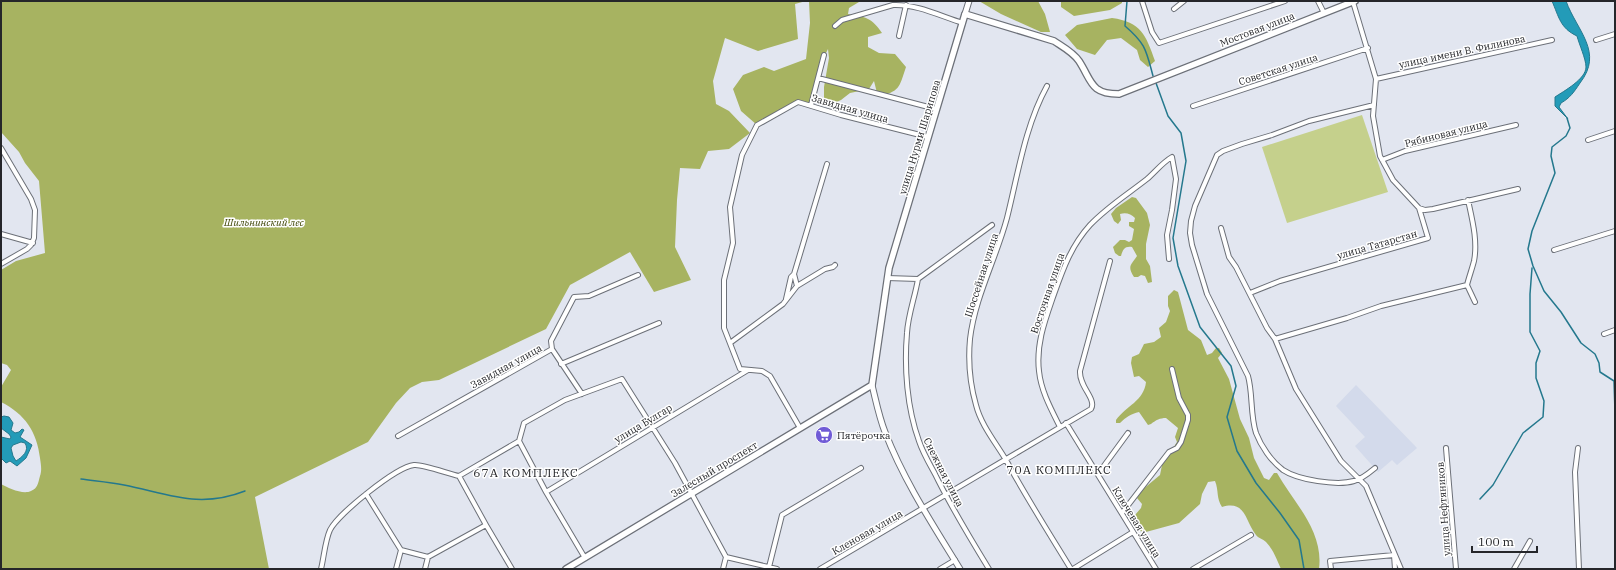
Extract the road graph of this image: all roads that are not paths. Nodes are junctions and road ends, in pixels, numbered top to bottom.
1 (969, 1) edge
2 (1142, 1) edge
3 (1184, 1) edge
4 (1285, 1) edge
5 (1318, 1) edge
6 (1354, 1) edge
7 (906, 5) junction
8 (1174, 9) dead end
9 (1324, 13) junction
10 (966, 14) junction
11 (963, 23) junction
12 (835, 26) dead end
13 (1615, 34) edge
14 (898, 36) dead end
15 (1552, 40) dead end
16 (1596, 40) dead end
17 (1368, 48) junction
18 (824, 55) dead end
19 (818, 78) junction
20 (1376, 78) junction
21 (1047, 86) dead end
22 (811, 105) junction
23 (1374, 105) junction
24 (1193, 106) dead end
25 (936, 109) junction
26 (1516, 125) dead end
27 (1615, 131) edge
28 (928, 137) junction
29 (1588, 140) dead end
30 (1, 148) edge
31 (1382, 160) junction
32 (827, 164) dead end
33 (1518, 189) dead end
34 (1468, 200) junction
35 (1419, 208) junction
36 (992, 224) dead end
37 (1220, 228) dead end
38 (1615, 231) edge
39 (1, 234) edge
40 (33, 243) junction
41 (1554, 250) dead end
42 (1170, 258) dead end
43 (1110, 261) dead end
44 (1, 264) edge
45 (835, 265) dead end
46 (794, 274) junction
47 (638, 275) dead end
48 (887, 278) junction
49 (918, 279) junction
50 (1467, 285) junction
51 (797, 286) junction
52 (1250, 293) junction
53 (786, 299) junction
54 (1474, 302) dead end
55 (659, 324) dead end
56 (1615, 330) edge
57 (1604, 334) dead end
58 (1275, 339) junction
59 (730, 343) junction
60 (552, 349) junction
61 (561, 364) junction
62 (1172, 369) dead end
63 (748, 370) junction
64 (872, 385) junction
65 (582, 394) junction
66 (1068, 422) junction
67 (651, 427) junction
68 (1060, 427) junction
69 (800, 428) junction
70 (1128, 433) dead end
71 (398, 436) dead end
72 (519, 441) junction
73 (1446, 448) dead end
74 (1578, 448) dead end
75 (1006, 460) junction
76 (861, 468) dead end
77 (1375, 468) dead end
78 (1098, 474) junction
79 (459, 476) junction
80 (1359, 479) junction
81 (546, 492) junction
82 (691, 493) junction
83 (366, 494) junction
84 (946, 496) junction
85 (923, 509) junction
86 (1122, 513) junction
87 (486, 525) junction
88 (1133, 532) junction
89 (1251, 535) dead end
90 (1530, 541) dead end
91 (401, 550) junction
92 (1394, 555) junction
93 (428, 557) junction
94 (726, 557) junction
95 (585, 558) junction
96 (955, 560) junction
97 (769, 567) junction
98 (321, 569) edge
99 (396, 569) edge
100 (425, 569) edge
101 (512, 569) edge
102 (567, 569) edge
103 (723, 569) edge
104 (777, 569) edge
105 (820, 569) edge
106 (940, 569) edge
107 (960, 569) edge
108 (989, 569) edge
109 (1072, 569) edge
110 (1156, 569) edge
111 (1193, 569) edge
112 (1331, 569) edge
113 (1395, 569) edge
114 (1401, 569) edge
115 (1456, 569) edge
116 (1514, 569) edge
117 (1578, 569) edge

1 - 10 street, улица Нурми Шарипова
2 - 4 street, Мостовая улица
3 - 8 street
5 - 9 street
6 - 9 main road, Мостовая улица
6 - 17 street
7 - 11 street
7 - 12 street
7 - 14 street
9 - 10 main road, Мостовая улица
10 - 11 main road, улица Нурми Шарипова
11 - 25 main road, улица Нурми Шарипова
13 - 16 street
15 - 20 street, улица имени В. Филинова
17 - 20 street
17 - 24 street, Советская улица
18 - 19 street
19 - 22 street
19 - 25 street
20 - 23 street
21 - 75 street, Шоссейная улица
22 - 28 street, Завидная улица
22 - 59 street, Завидная улица
23 - 31 street
23 - 80 street
25 - 28 main road, улица Нурми Шарипова
26 - 31 street, Рябиновая улица
27 - 29 street
28 - 48 main road, улица Нурми Шарипова
30 - 40 street
31 - 35 street
32 - 46 street
33 - 34 street
34 - 35 street
34 - 50 street
35 - 52 street, улица Татарстан
36 - 49 street
37 - 52 street
38 - 41 street
39 - 40 street
40 - 44 street
42 - 68 street, Восточная улица
43 - 66 street
45 - 51 street
46 - 51 street
46 - 53 street
47 - 60 street, Завидная улица
48 - 49 street
48 - 64 main road, улица Нурми Шарипова
49 - 84 street, Снежная улица
50 - 54 street
50 - 58 street
51 - 53 street
52 - 58 street
53 - 59 street
55 - 61 street
56 - 57 street
58 - 80 street
59 - 63 street, Завидная улица
60 - 61 street
60 - 71 street, Завидная улица
61 - 65 street
62 - 86 street
63 - 67 street, улица Булгар
63 - 69 street
64 - 69 main road, Залесный проспект
64 - 85 street
65 - 67 street
65 - 72 street
66 - 68 street, Кленовая улица
66 - 78 street, Ключевая улица
67 - 81 street, улица Булгар
67 - 82 street
68 - 75 street, Кленовая улица
69 - 82 main road, Залесный проспект
70 - 78 street
72 - 79 street
72 - 81 street
73 - 115 street, улица Нефтяников
74 - 117 street
75 - 84 street, Кленовая улица
75 - 109 street, Шоссейная улица
76 - 97 street
77 - 80 street
78 - 86 street, Ключевая улица
79 - 83 street
79 - 87 street
80 - 92 street
81 - 95 street
82 - 94 street
82 - 95 main road, Залесный проспект
83 - 91 street
83 - 98 street
84 - 85 street, Кленовая улица
84 - 108 street, Снежная улица
85 - 96 street
85 - 105 street, Кленовая улица
86 - 88 street, Ключевая улица
87 - 93 street
87 - 101 street
88 - 109 street
88 - 110 street, Ключевая улица
89 - 111 street
90 - 116 street
91 - 93 street
91 - 99 street
92 - 112 street
92 - 113 street
92 - 114 street
93 - 100 street
94 - 97 street
94 - 103 street
95 - 102 main road, Залесный проспект
96 - 106 street
96 - 107 street
97 - 104 street

